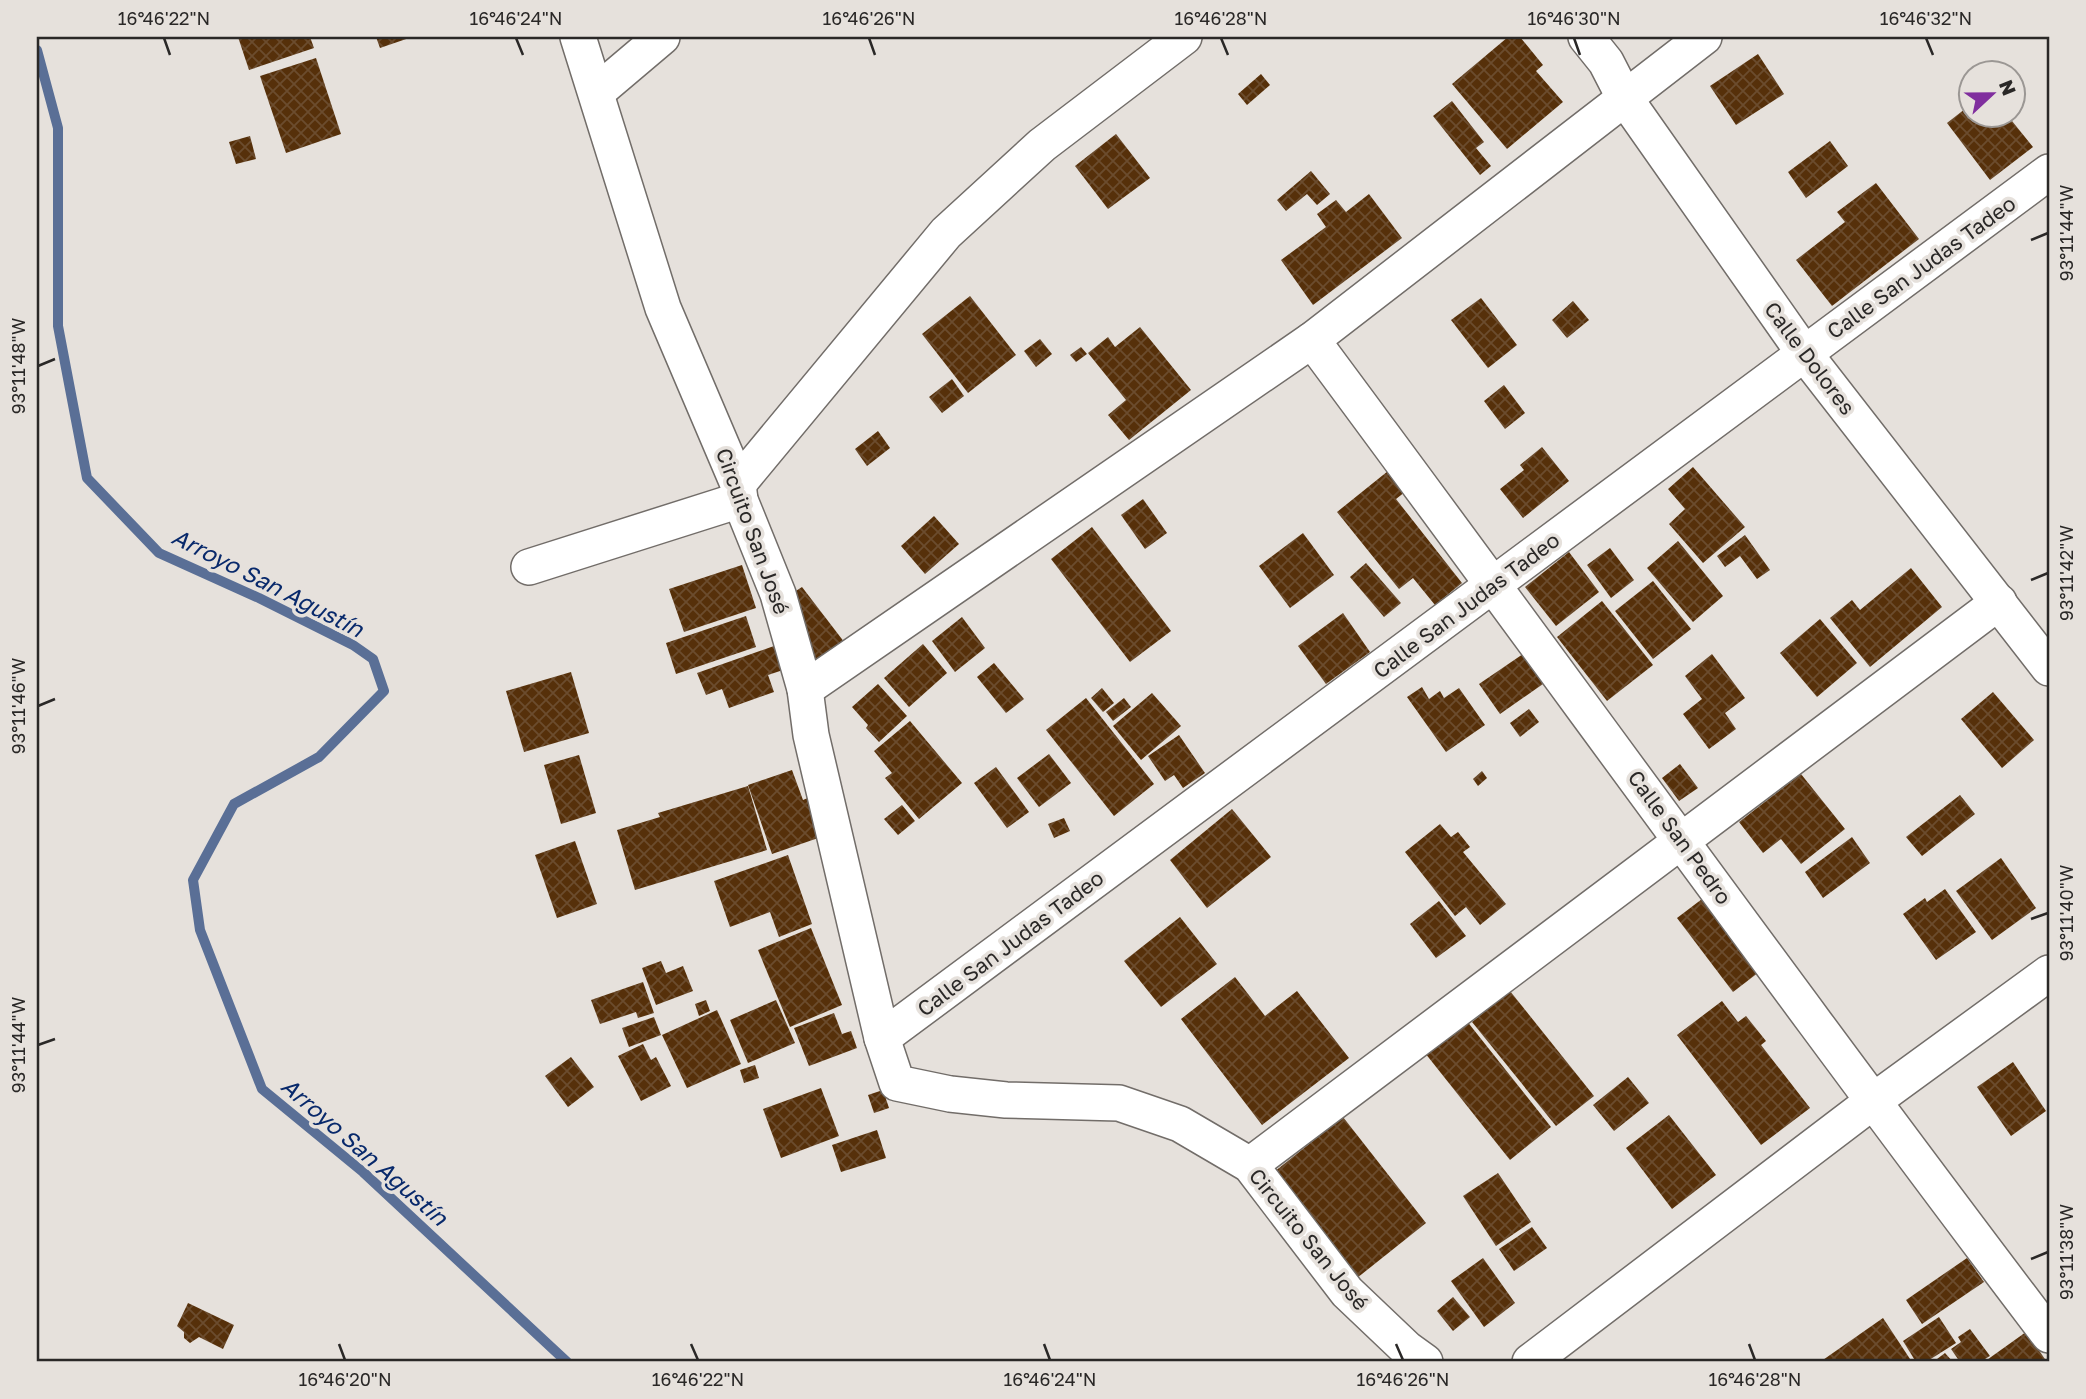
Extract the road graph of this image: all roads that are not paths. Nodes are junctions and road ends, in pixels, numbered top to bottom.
1 (578, 37) edge
2 (662, 37) edge
3 (1184, 37) edge
4 (1586, 37) edge
5 (1703, 37) edge
6 (597, 92) junction
7 (1624, 97) junction
8 (2049, 172) edge
9 (1312, 340) junction
10 (1804, 353) junction
11 (739, 492) junction
12 (529, 567) dead end
13 (1494, 585) junction
14 (1999, 602) junction
15 (2049, 668) edge
16 (805, 689) junction
17 (1681, 839) junction
18 (2049, 973) edge
19 (882, 1038) junction
20 (1872, 1102) junction
21 (1250, 1166) junction
22 (2049, 1335) edge
23 (1425, 1362) edge
24 (1530, 1362) edge

1 - 6 street, Circuito San José
2 - 6 street
3 - 11 street
4 - 7 street, Calle Dolores
5 - 7 street
6 - 11 street, Circuito San José
7 - 9 street
7 - 10 street, Calle Dolores
8 - 10 street, Calle San Judas Tadeo
9 - 13 street, Calle San Pedro
9 - 16 street
10 - 13 street, Calle San Judas Tadeo
10 - 14 street, Calle Dolores
11 - 12 street
11 - 16 street, Circuito San José
13 - 17 street, Calle San Pedro
13 - 19 street, Calle San Judas Tadeo
14 - 15 street, Calle Dolores
14 - 17 street
16 - 19 street, Circuito San José
17 - 20 street, Calle San Pedro
17 - 21 street
18 - 20 street
19 - 21 street, Circuito San José
20 - 22 street, Calle San Pedro
20 - 24 street
21 - 23 street, Circuito San José

